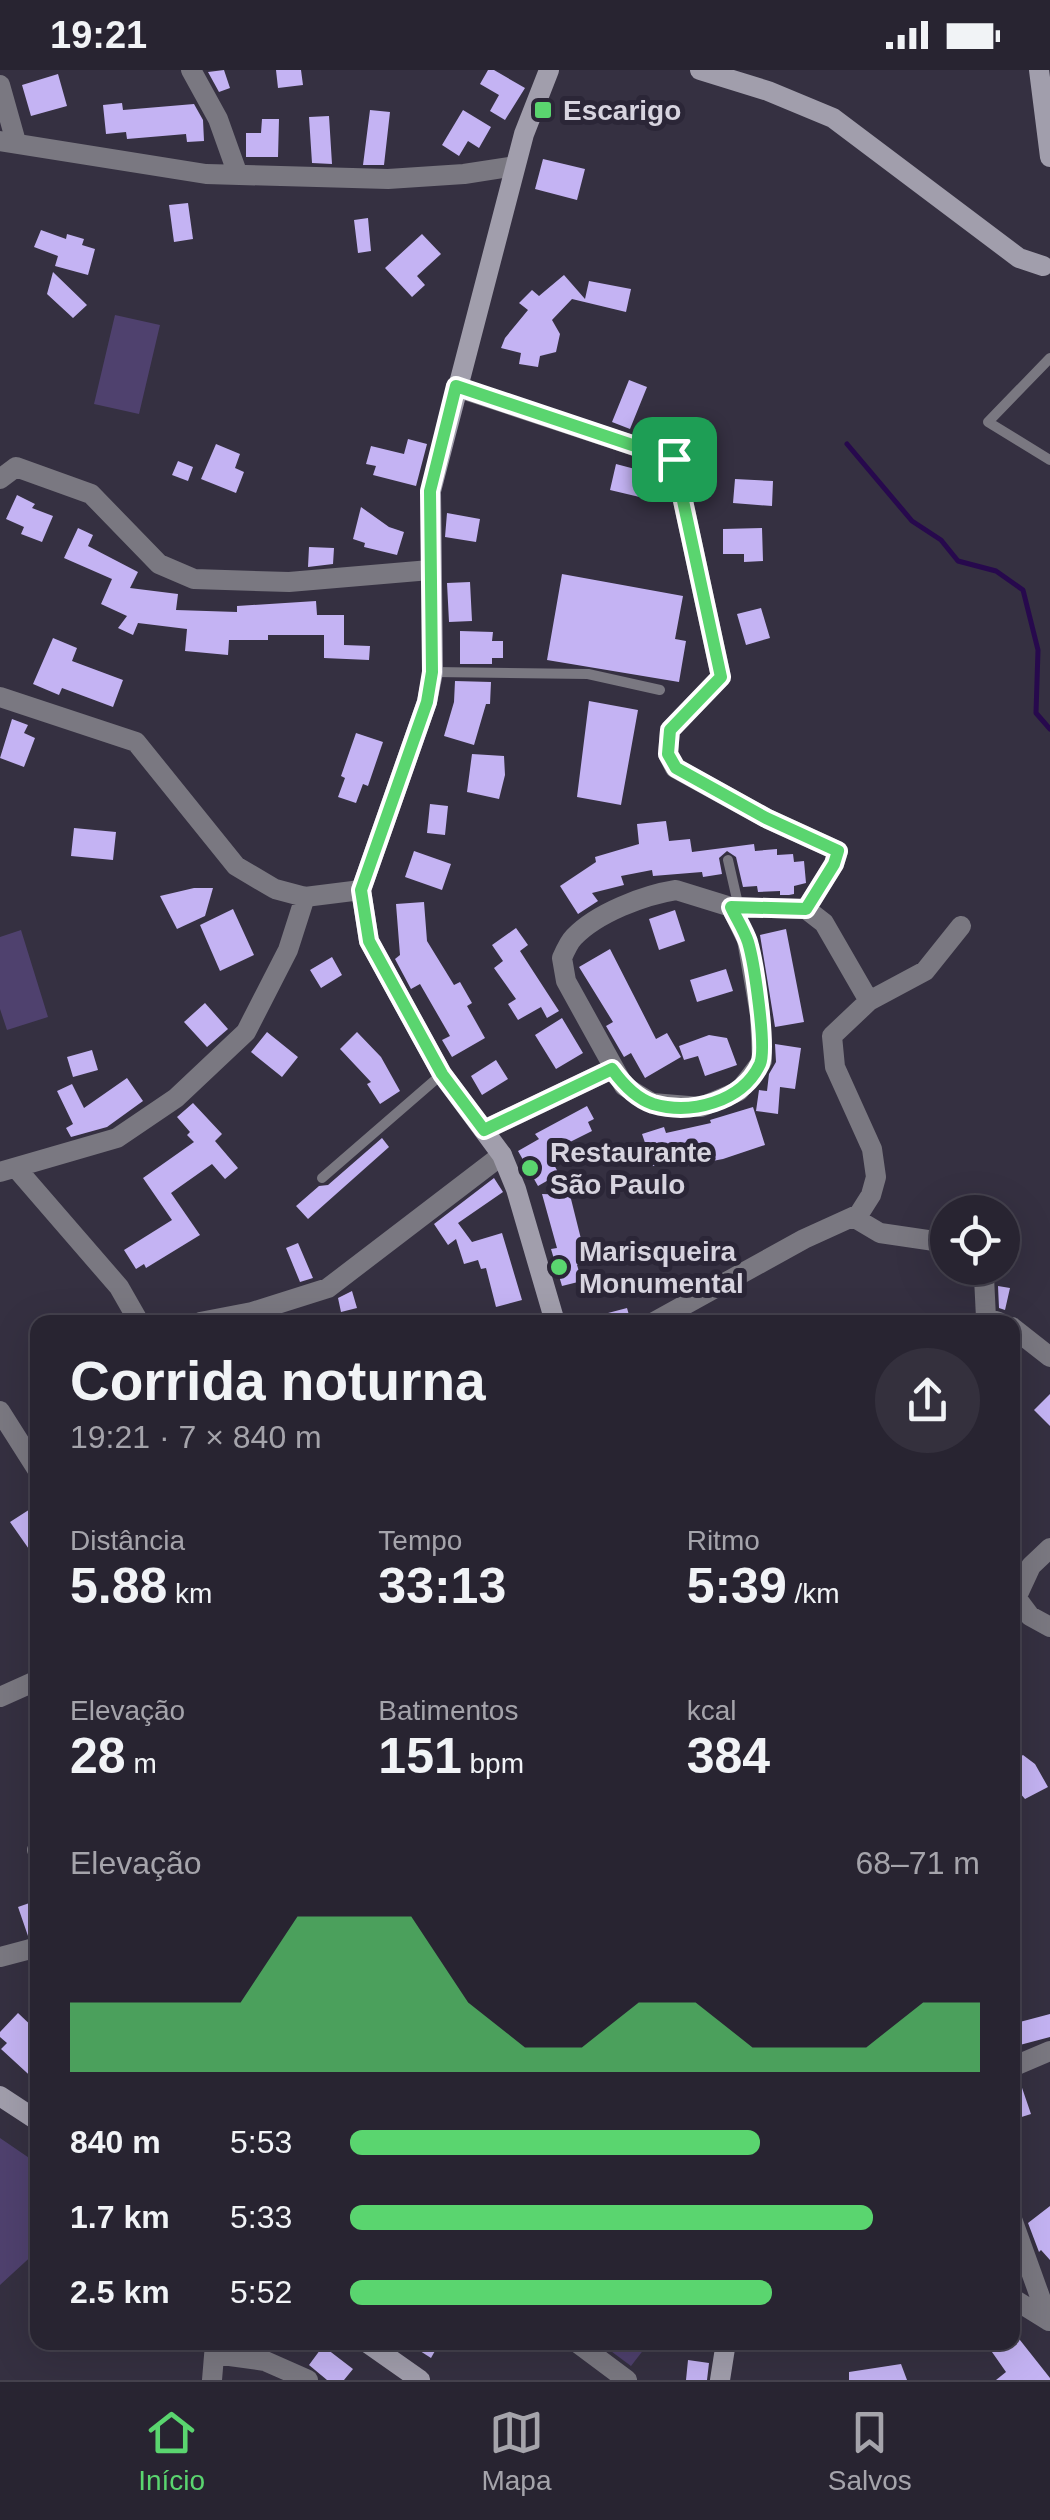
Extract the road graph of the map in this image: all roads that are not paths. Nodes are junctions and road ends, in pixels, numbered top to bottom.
1 (190, 70) edge
2 (548, 70) edge
3 (700, 70) edge
4 (1039, 70) edge
5 (0, 85) edge
6 (8, 142) edge
7 (1050, 157) edge
8 (515, 166) junction
9 (238, 175) junction
10 (1048, 269) edge
11 (1050, 358) edge
12 (456, 386) junction
13 (1050, 460) edge
14 (0, 479) edge
15 (430, 570) junction
16 (432, 672) junction
17 (660, 690) dead end
18 (0, 696) edge
19 (728, 860) dead end
20 (361, 890) junction
21 (305, 897) junction
22 (735, 908) junction
23 (806, 909) junction
24 (961, 926) dead end
25 (869, 1001) junction
26 (612, 1069) junction
27 (442, 1074) junction
28 (484, 1130) junction
29 (502, 1155) junction
30 (8, 1170) edge
31 (322, 1178) dead end
32 (853, 1217) junction
33 (930, 1240) edge
34 (984, 1285) edge
35 (135, 1315) edge
36 (236, 1315) edge
37 (554, 1315) edge
38 (667, 1315) edge
39 (986, 1315) edge
40 (1020, 1333) edge
41 (1050, 1358) edge
42 (0, 1411) edge
43 (30, 1458) edge
44 (1050, 1548) edge
45 (1020, 1591) edge
46 (1020, 1607) edge
47 (1050, 1627) edge
48 (30, 1684) edge
49 (0, 1697) edge
50 (30, 1949) edge
51 (0, 1956) edge
52 (1050, 2051) edge
53 (1020, 2064) edge
54 (0, 2096) edge
55 (30, 2116) edge
56 (1020, 2242) edge
57 (1020, 2303) edge
58 (1049, 2321) edge
59 (215, 2350) edge
60 (223, 2350) edge
61 (377, 2350) edge
62 (587, 2350) edge
63 (725, 2350) edge
64 (212, 2380) edge
65 (308, 2380) edge
66 (420, 2380) edge
67 (627, 2380) edge
68 (720, 2380) edge

1 - 9 street
2 - 8 main road
3 - 10 main road
4 - 7 main road
5 - 6 street
6 - 9 street
8 - 9 street
8 - 12 main road
11 - 13 lane
12 - 15 main road
12 - 23 street
14 - 15 street
15 - 16 main road
16 - 17 lane
16 - 20 main road
18 - 21 street
19 - 22 lane
20 - 21 street
20 - 27 main road
21 - 30 street
22 - 23 street
22 - 26 street
22 - 26 street
23 - 25 street
24 - 25 street
25 - 32 street
26 - 28 street
27 - 28 main road
27 - 31 lane
28 - 29 main road
29 - 36 street
29 - 37 main road
30 - 35 street
32 - 33 street
32 - 38 street
34 - 39 street
40 - 41 street
42 - 43 street
44 - 45 street
46 - 47 street
48 - 49 street
50 - 51 street
52 - 53 street
54 - 55 main road
56 - 58 street
57 - 58 street
59 - 64 street
60 - 65 street
61 - 66 main road
62 - 67 street
63 - 68 main road

